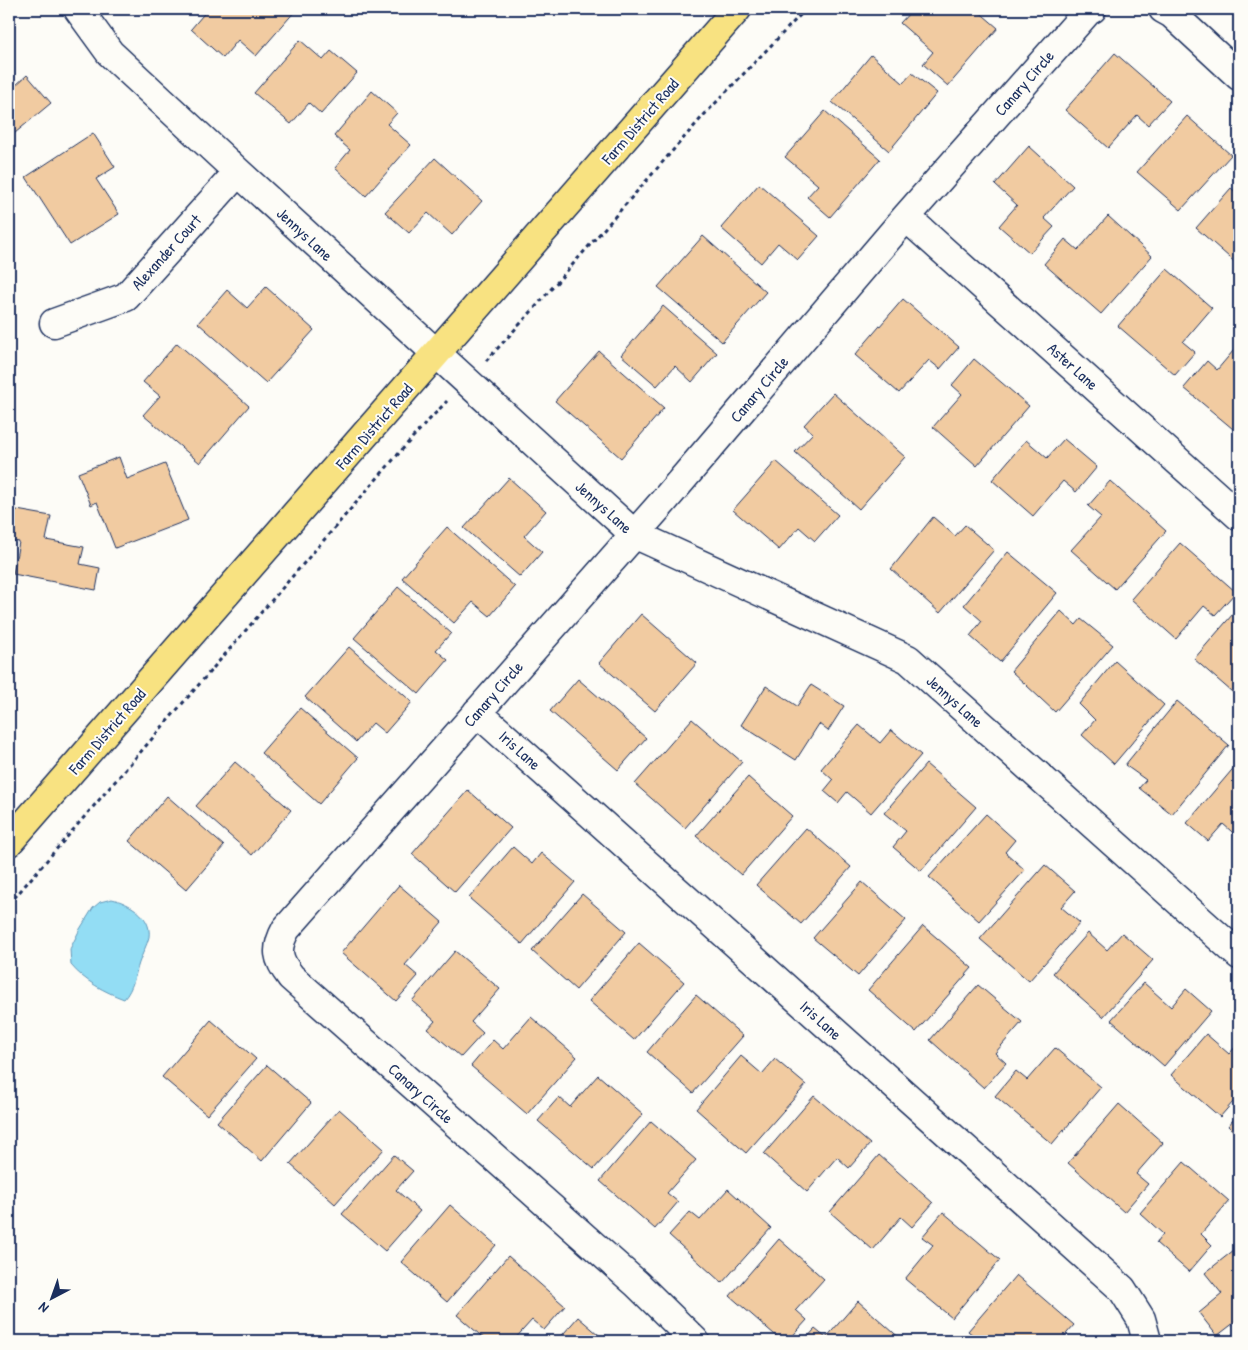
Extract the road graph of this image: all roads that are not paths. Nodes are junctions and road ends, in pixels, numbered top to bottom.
1 (78, 9) edge
2 (737, 9) edge
3 (1092, 9) edge
4 (1163, 9) edge
5 (1239, 76) edge
6 (238, 172) junction
7 (906, 217) junction
8 (54, 323) dead end
9 (436, 354) junction
10 (1239, 516) edge
11 (634, 534) junction
12 (478, 712) junction
13 (9, 842) edge
14 (1239, 955) edge
15 (696, 1341) edge
16 (1147, 1341) edge

1 - 6 street, Jennys Lane
2 - 9 main road, Farm District Road
3 - 7 street, Canary Circle
4 - 5 street
6 - 8 street, Alexander Court
6 - 9 street, Jennys Lane
7 - 10 street, Aster Lane
7 - 11 street, Canary Circle
9 - 11 street, Jennys Lane
9 - 13 main road, Farm District Road
11 - 12 street, Canary Circle
11 - 14 street, Jennys Lane
12 - 15 street, Canary Circle
12 - 16 street, Iris Lane

